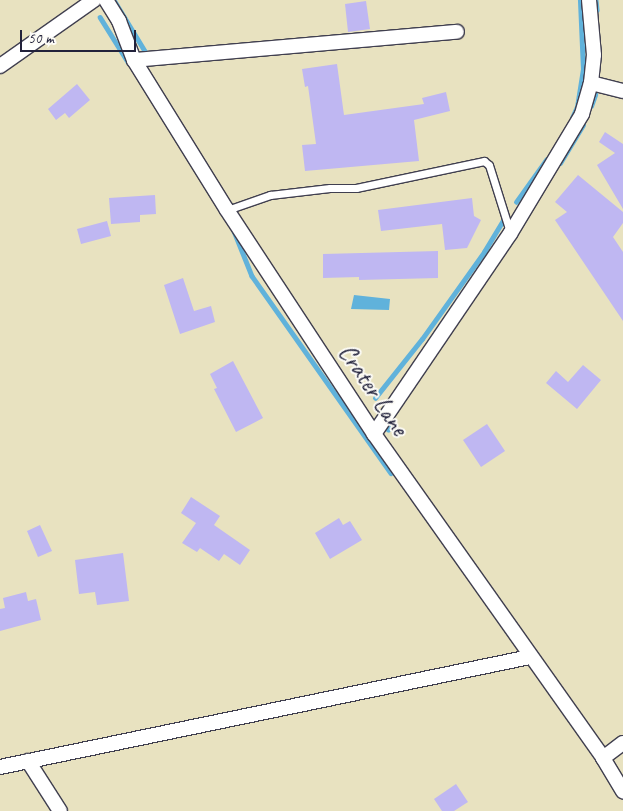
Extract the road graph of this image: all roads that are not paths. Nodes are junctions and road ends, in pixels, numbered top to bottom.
1 (94, 0) edge
2 (106, 0) edge
3 (589, 0) edge
4 (457, 32) dead end
5 (134, 60) junction
6 (0, 66) edge
7 (591, 83) junction
8 (623, 91) edge
9 (227, 210) junction
10 (510, 234) junction
11 (374, 434) junction
12 (530, 657) junction
13 (623, 743) edge
14 (603, 758) junction
15 (28, 761) junction
16 (0, 767) edge
17 (623, 791) edge
18 (60, 811) edge

1 - 6 street
2 - 5 street, Crater Lane
3 - 7 street
4 - 5 street
5 - 9 street, Crater Lane
7 - 8 street
7 - 10 street
9 - 10 lane
9 - 11 street, Crater Lane
10 - 11 street
11 - 12 street, Crater Lane
12 - 14 street, Crater Lane
12 - 15 street
13 - 14 street
14 - 17 street, Crater Lane
15 - 16 street
15 - 18 street

